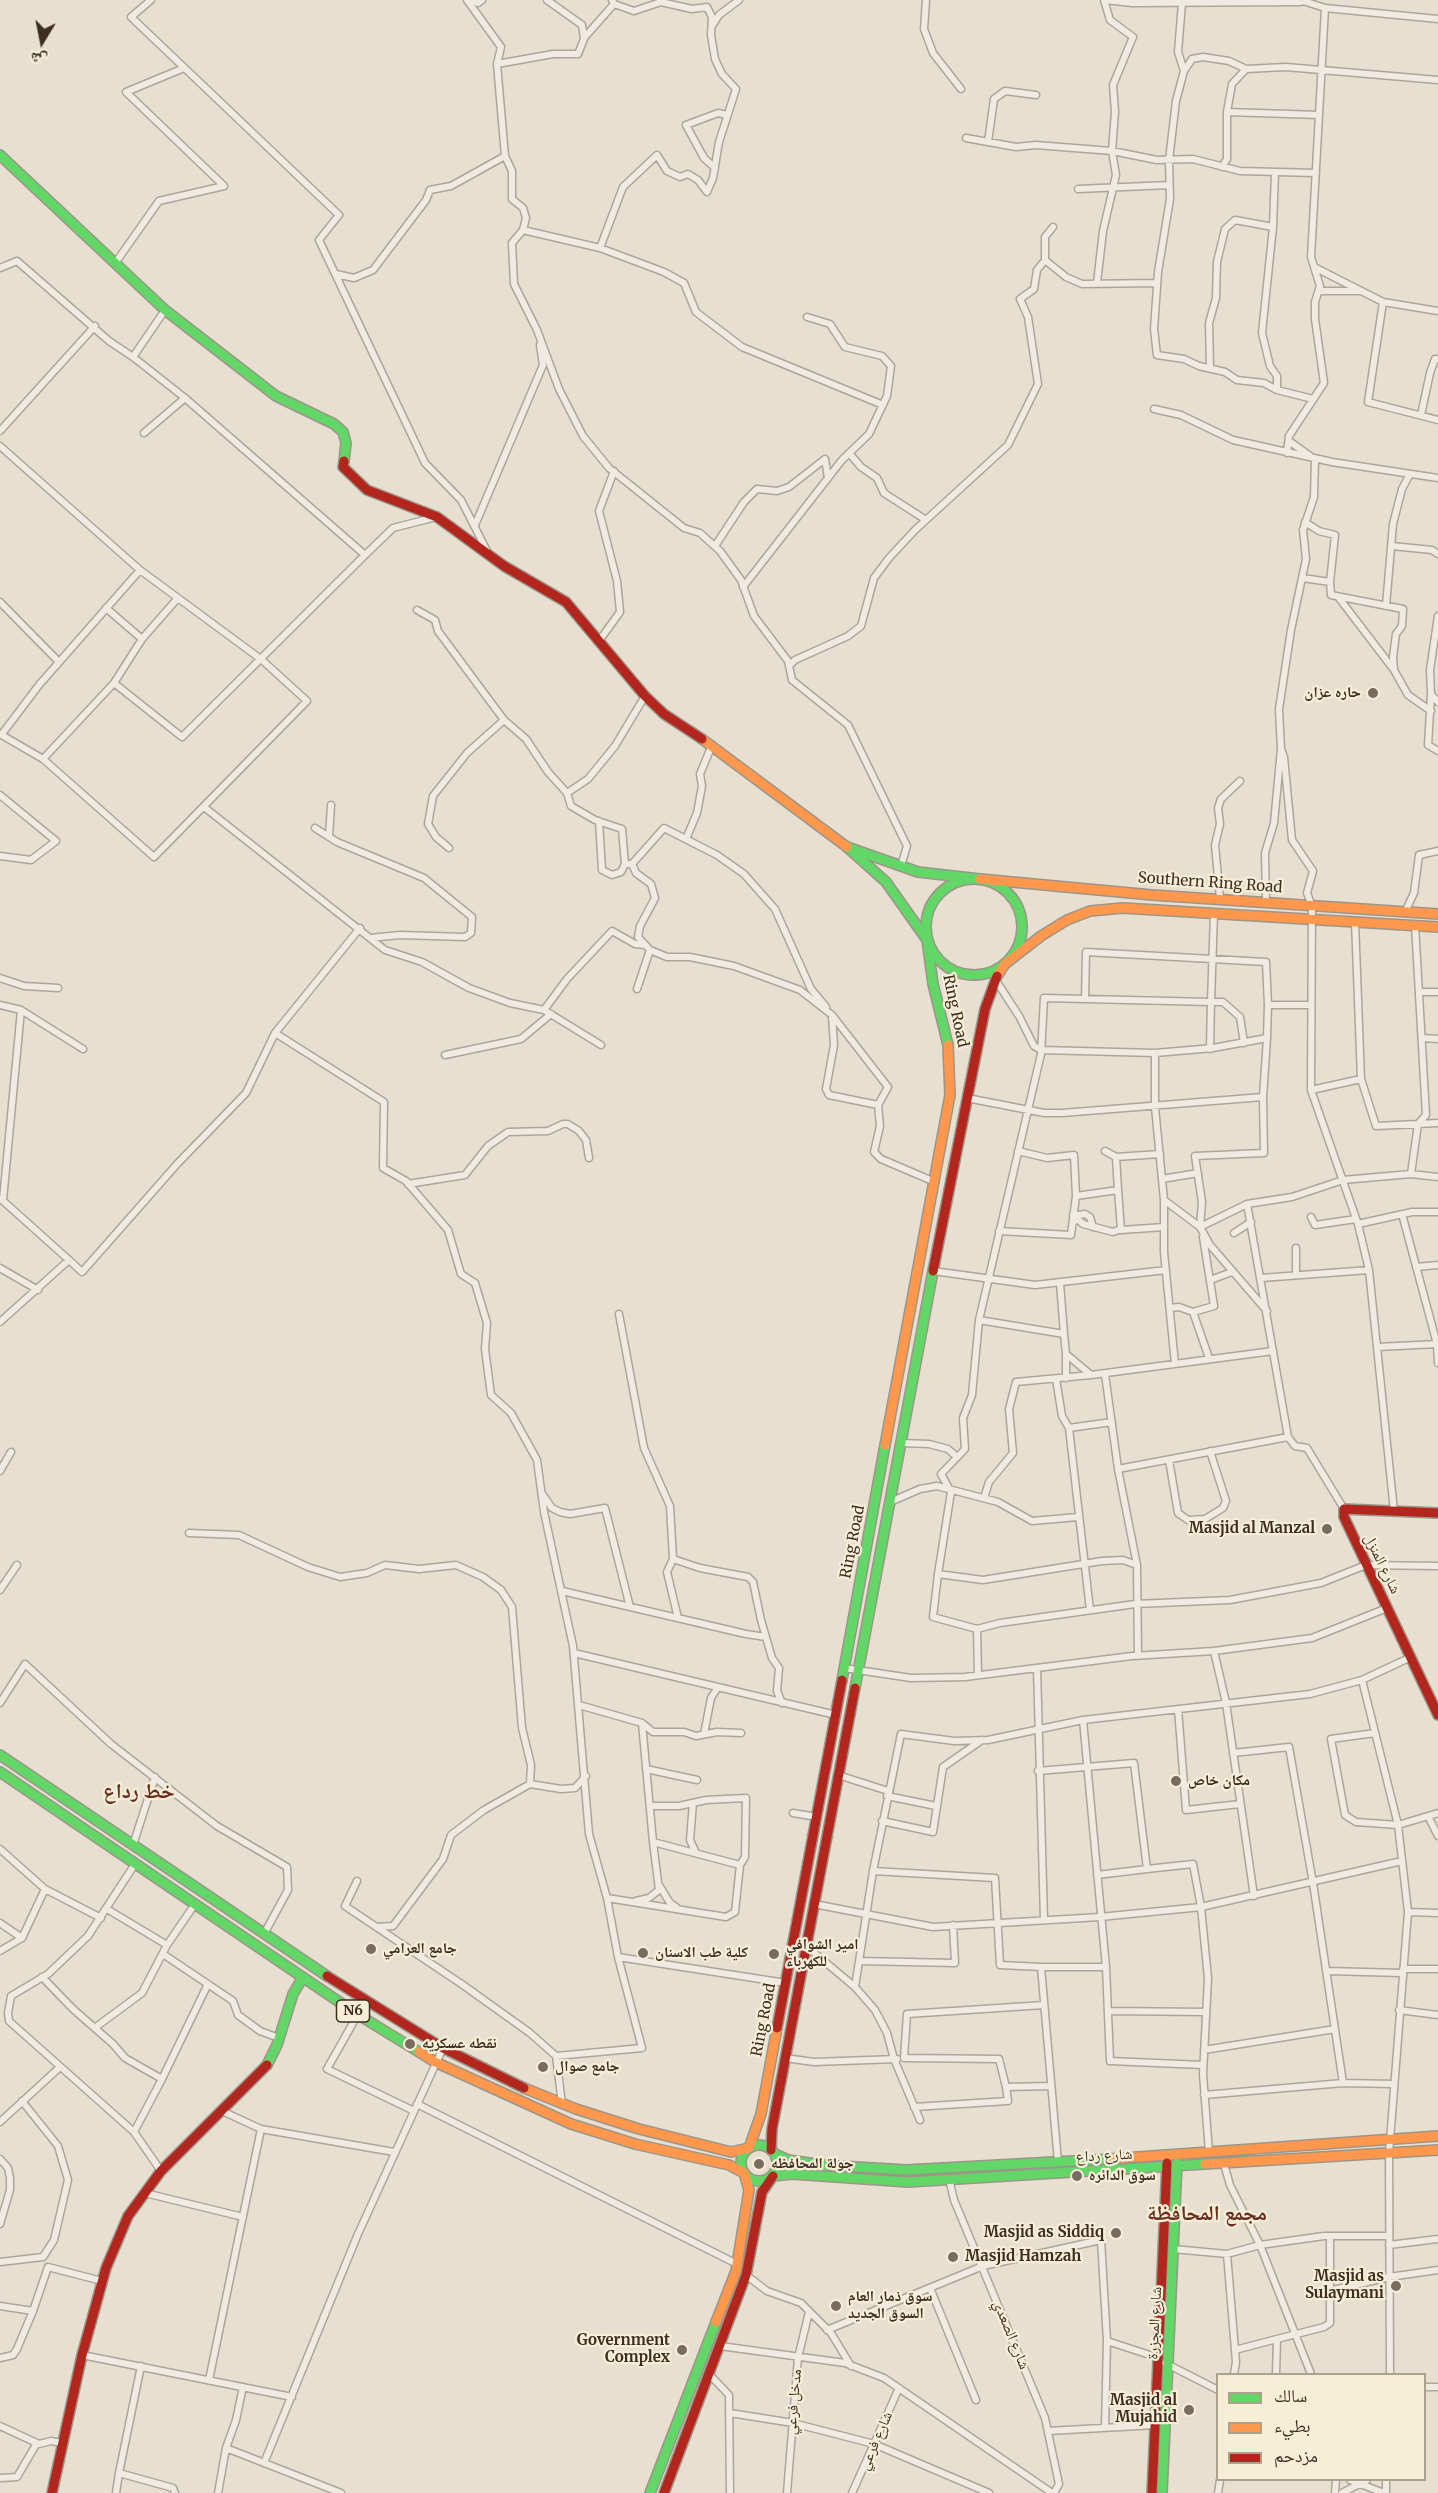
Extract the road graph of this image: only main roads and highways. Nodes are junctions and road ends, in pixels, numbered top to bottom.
1 (0, 155) edge
2 (847, 847) junction
3 (981, 879) junction
4 (1438, 914) edge
5 (1438, 927) edge
6 (927, 940) junction
7 (1005, 964) junction
8 (1438, 1513) edge
9 (1438, 1715) edge
10 (0, 1755) edge
11 (0, 1772) edge
12 (25, 1772) junction
13 (14, 1782) junction
14 (817, 1815) junction
15 (831, 1816) junction
16 (303, 1977) junction
17 (365, 2002) junction
18 (358, 2014) junction
19 (1438, 2136) edge
20 (674, 2138) junction
21 (749, 2148) junction
22 (1438, 2150) edge
23 (672, 2152) junction
24 (773, 2152) junction
25 (1172, 2154) junction
26 (1172, 2167) junction
27 (744, 2173) junction
28 (773, 2176) junction
29 (722, 2310) junction
30 (732, 2314) junction
31 (1162, 2361) junction
32 (52, 2493) edge
33 (650, 2493) edge
34 (664, 2493) edge
35 (1152, 2493) edge
36 (1162, 2493) edge

1 - 2 main road
2 - 3 main road
2 - 6 main road
3 - 4 main road, Southern Ring Road
3 - 6 main road
3 - 7 main road
5 - 7 main road, Southern Ring Road
6 - 7 main road
6 - 14 main road, Ring Road
7 - 15 main road, Ring Road
8 - 9 main road, شارع المنزل
10 - 12 main road, N6
11 - 13 main road, N6
12 - 13 main road
12 - 17 main road, N6
13 - 16 main road, N6
14 - 15 main road
14 - 21 main road, Ring Road
15 - 24 main road, Ring Road
16 - 18 main road, N6
16 - 32 main road
17 - 18 main road
17 - 20 main road, N6
18 - 23 main road, N6
19 - 25 main road, شارع رداع
20 - 21 main road, N6
20 - 23 main road
21 - 24 main road
21 - 27 main road
22 - 26 main road, شارع رداع
23 - 27 main road, N6
24 - 25 main road, شارع رداع
24 - 28 main road
25 - 26 main road, شارع المجزرة
26 - 28 main road, شارع رداع
26 - 31 main road, شارع المجزرة
26 - 31 main road, شارع المجزرة
27 - 28 main road
27 - 29 main road
28 - 30 main road
29 - 30 main road
29 - 33 main road
30 - 34 main road
31 - 35 main road, شارع المجزرة
31 - 36 main road, شارع المجزرة

